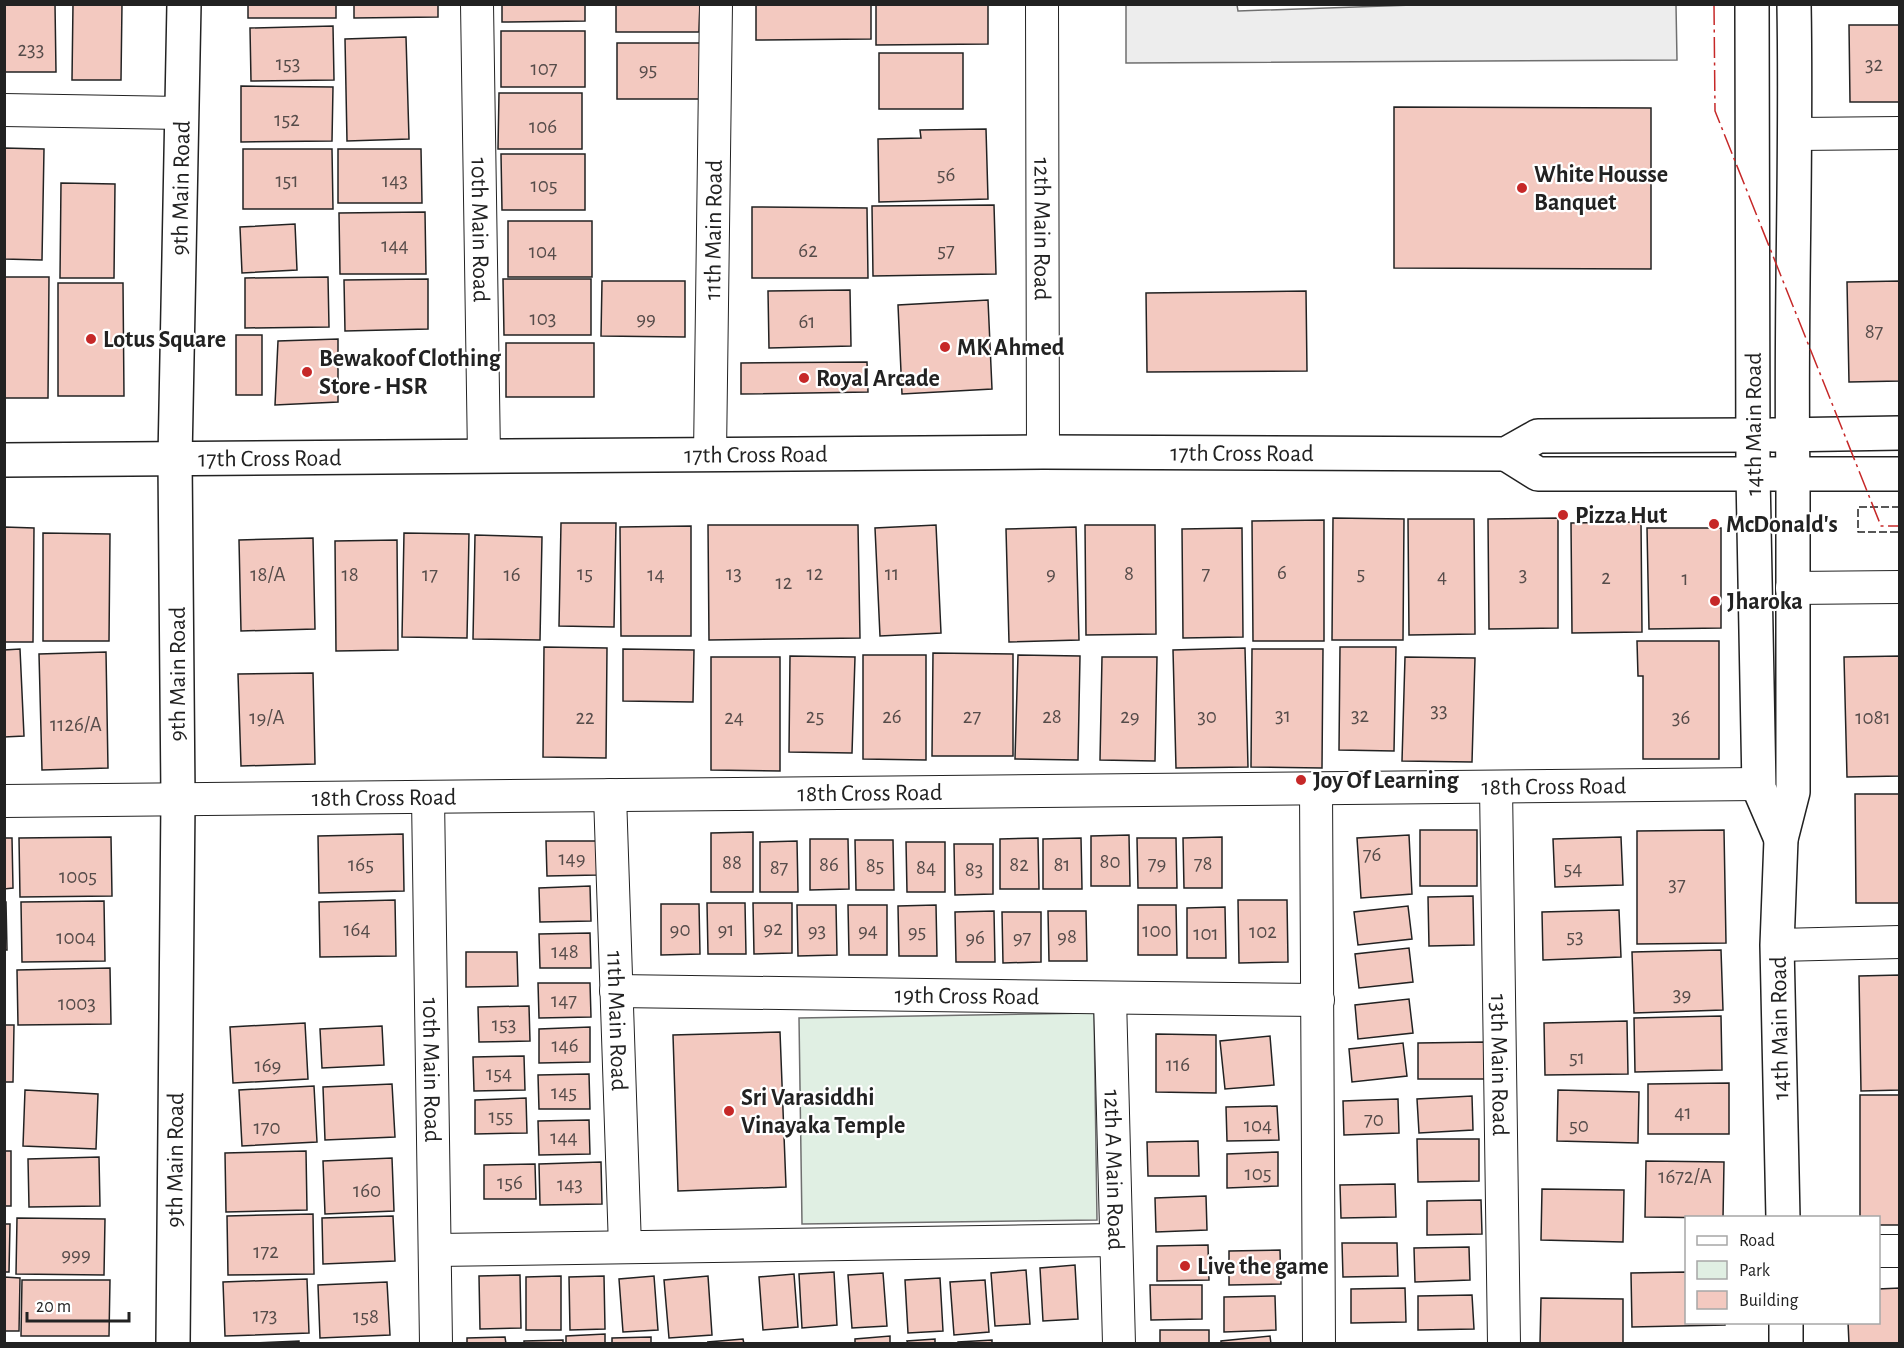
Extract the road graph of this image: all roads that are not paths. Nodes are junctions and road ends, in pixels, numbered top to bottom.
1 (184, 4) edge
2 (477, 4) edge
3 (716, 4) edge
4 (1042, 4) edge
5 (1752, 4) edge
6 (1794, 4) edge
7 (4, 110) edge
8 (182, 113) junction
9 (1797, 134) junction
10 (1899, 134) edge
11 (1899, 433) edge
12 (1752, 435) junction
13 (1792, 435) junction
14 (1043, 452) junction
15 (1506, 454) junction
16 (710, 455) junction
17 (484, 456) junction
18 (175, 459) junction
19 (4, 460) edge
20 (1753, 474) junction
21 (1793, 474) junction
22 (1899, 474) edge
23 (1899, 587) edge
24 (1792, 588) junction
25 (1746, 784) junction
26 (1496, 787) junction
27 (1316, 788) junction
28 (610, 795) junction
29 (428, 797) junction
30 (178, 799) junction
31 (4, 801) edge
32 (1781, 839) junction
33 (1899, 942) edge
34 (1777, 945) junction
35 (616, 991) junction
36 (1110, 998) junction
37 (1318, 1000) junction
38 (1784, 1216) edge
39 (1116, 1240) junction
40 (625, 1247) junction
41 (435, 1250) junction
42 (1880, 1251) edge
43 (1899, 1251) edge
44 (1786, 1324) edge
45 (172, 1344) edge
46 (436, 1344) edge
47 (1119, 1344) edge
48 (1319, 1344) edge
49 (1504, 1344) edge
50 (1786, 1344) edge

1 - 8 street, 9th Main Road
2 - 17 street, 10th Main Road
3 - 16 street, 11th Main Road
4 - 14 street, 12th Main Road
5 - 12 street, 14th Main Road
6 - 9 street, 14th Main Road
7 - 8 street
8 - 18 street, 9th Main Road
9 - 10 street
9 - 13 street, 14th Main Road
11 - 13 street, 17th Cross Road
12 - 13 street, 17th Cross Road
12 - 15 street, 17th Cross Road
12 - 20 street, 14th Main Road
13 - 21 street, 14th Main Road
14 - 15 street, 17th Cross Road
14 - 16 street, 17th Cross Road
15 - 20 street
16 - 17 street, 17th Cross Road
17 - 18 street, 17th Cross Road
18 - 19 street, 17th Cross Road
18 - 30 street, 9th Main Road
20 - 21 street
20 - 25 street, 14th Main Road
21 - 22 street
21 - 24 street, 14th Main Road
23 - 24 street
24 - 32 street, 14th Main Road
25 - 26 street, 18th Cross Road
25 - 32 street, 14th Main Road
26 - 27 street, 18th Cross Road
26 - 49 street, 13th Main Road
27 - 28 street, 18th Cross Road
27 - 37 street
28 - 29 street, 18th Cross Road
28 - 35 street, 11th Main Road
29 - 30 street, 18th Cross Road
29 - 41 street, 10th Main Road
30 - 31 street, 18th Cross Road
30 - 45 street, 9th Main Road
32 - 34 street, 14th Main Road
33 - 34 street
34 - 38 street, 14th Main Road
35 - 36 street, 19th Cross Road
35 - 40 street, 11th Main Road
36 - 37 street, 19th Cross Road
36 - 39 street, 12th A Main Road
37 - 48 street
39 - 40 street
39 - 47 street, 12th A Main Road
40 - 41 street
41 - 46 street, 10th Main Road
42 - 43 street
44 - 50 street

